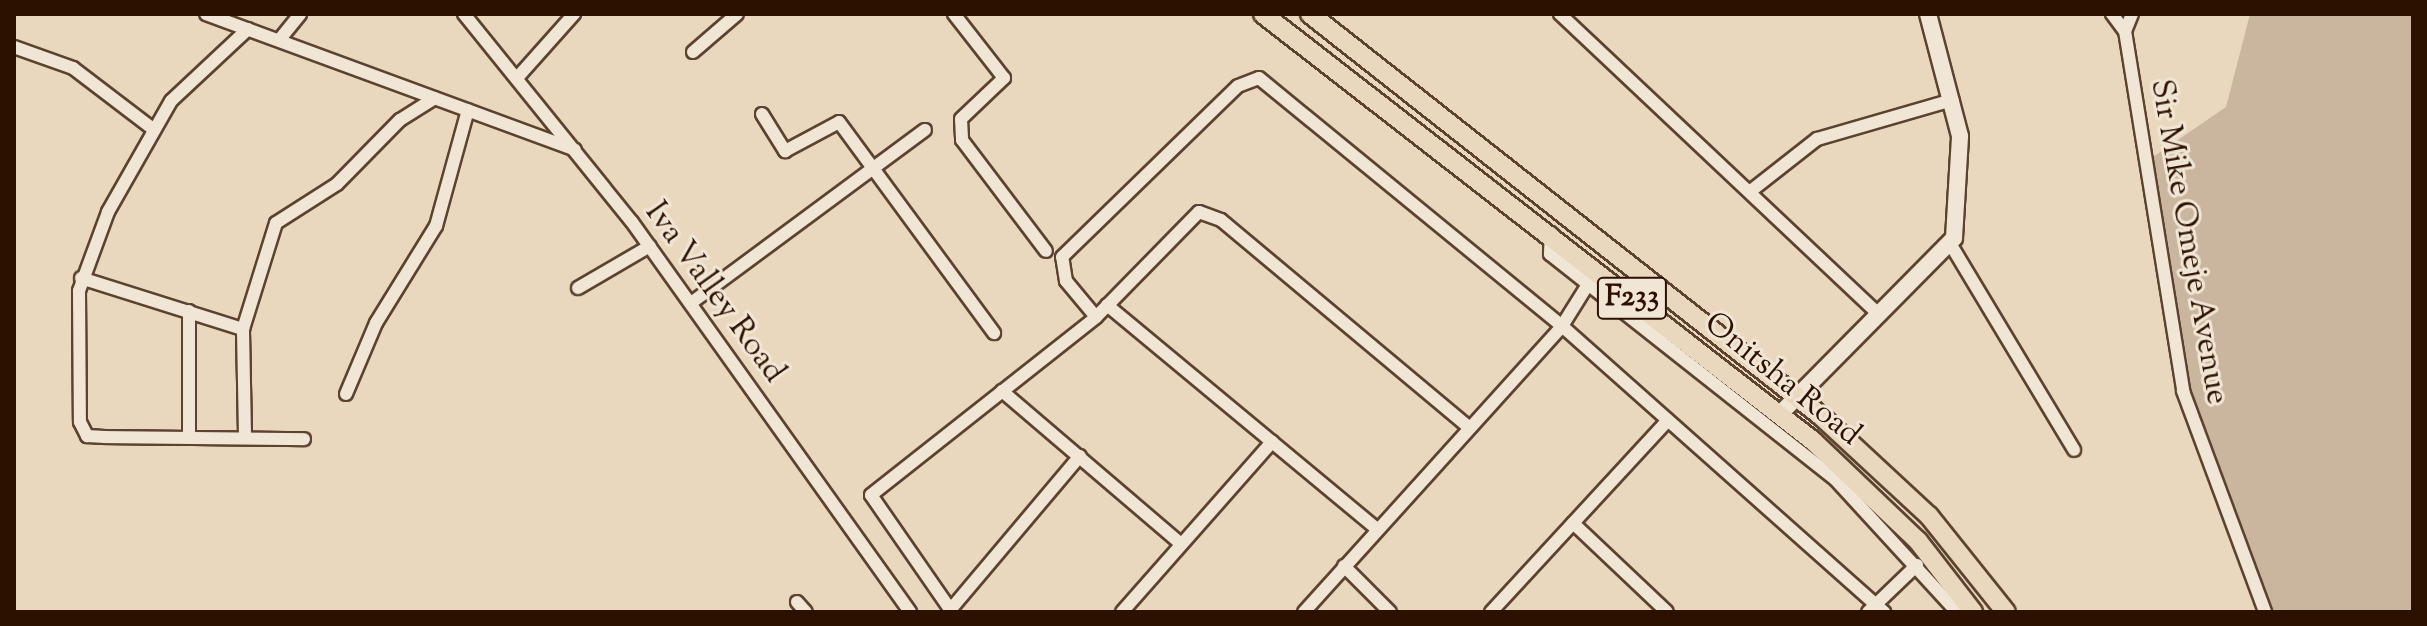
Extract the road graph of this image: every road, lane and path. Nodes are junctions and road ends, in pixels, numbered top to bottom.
1 (206, 14) edge
2 (300, 14) edge
3 (464, 14) edge
4 (574, 14) edge
5 (737, 14) edge
6 (954, 14) edge
7 (1263, 14) edge
8 (1310, 14) edge
9 (1560, 14) edge
10 (2112, 14) edge
11 (2132, 14) edge
12 (1934, 16) edge
13 (248, 29) junction
14 (2125, 31) junction
15 (280, 39) junction
16 (14, 47) edge
17 (693, 52) dead end
18 (517, 78) junction
19 (435, 98) junction
20 (1952, 100) junction
21 (468, 110) junction
22 (762, 114) dead end
23 (153, 129) junction
24 (925, 130) dead end
25 (578, 151) junction
26 (872, 172) junction
27 (1752, 190) junction
28 (1551, 233) junction
29 (1951, 245) junction
30 (650, 246) junction
31 (1046, 251) dead end
32 (81, 278) junction
33 (1587, 286) junction
34 (578, 288) dead end
35 (691, 303) junction
36 (1107, 305) junction
37 (189, 311) junction
38 (1878, 314) junction
39 (1096, 317) junction
40 (1562, 326) junction
41 (243, 329) junction
42 (994, 333) dead end
43 (1002, 391) junction
44 (346, 394) dead end
45 (1797, 398) junction
46 (1780, 414) junction
47 (1667, 421) junction
48 (1470, 428) junction
49 (245, 435) junction
50 (189, 436) junction
51 (304, 439) dead end
52 (1272, 442) junction
53 (2074, 450) dead end
54 (1080, 456) junction
55 (1573, 523) junction
56 (1377, 529) junction
57 (1180, 543) junction
58 (1917, 565) junction
59 (1344, 566) junction
60 (1876, 609) edge
61 (951, 611) edge
62 (910, 612) edge
63 (1122, 612) edge
64 (1304, 612) edge
65 (1390, 612) edge
66 (1491, 612) edge
67 (1667, 612) edge
68 (1957, 612) edge
69 (1973, 612) edge
70 (2006, 612) edge
71 (2265, 612) edge

1 - 13 street
2 - 15 street
3 - 18 street, Iva Valley Road
4 - 18 street
5 - 17 street
6 - 31 street
7 - 28 main road, Onitsha Road / F233
8 - 45 main road, Onitsha Road / F233
9 - 27 street
10 - 14 street
11 - 14 street
12 - 20 main road
13 - 15 street
13 - 23 street
14 - 71 street, Sir Mike Omeje Avenue
15 - 19 street
16 - 23 street
18 - 25 street, Iva Valley Road
19 - 21 street
19 - 41 street
20 - 27 street
20 - 29 main road
21 - 25 street
21 - 44 street
22 - 26 street
23 - 32 street
24 - 26 street
25 - 30 street, Iva Valley Road
26 - 35 street
26 - 42 street
27 - 38 street
28 - 33 street
28 - 46 main road, Onitsha Road / F233
29 - 38 main road
29 - 53 street
30 - 34 street
30 - 35 street, Iva Valley Road
32 - 37 street
32 - 50 street
33 - 40 street
33 - 58 street
35 - 62 street, Iva Valley Road
36 - 39 street
36 - 48 street
36 - 52 street
37 - 41 street
37 - 50 street
38 - 45 main road
39 - 40 street
39 - 43 street
40 - 47 street
40 - 48 street
41 - 49 street
43 - 54 street
43 - 61 street
45 - 46 main road
45 - 70 main road, Onitsha Road / F233
46 - 69 main road, Onitsha Road / F233
47 - 55 street
47 - 60 street
48 - 56 street
49 - 50 street
49 - 51 street
52 - 56 street
52 - 57 street
54 - 57 street
54 - 61 street
55 - 66 street
55 - 67 street
56 - 59 street
57 - 63 street
58 - 60 street
58 - 68 street
59 - 64 street
59 - 65 street

